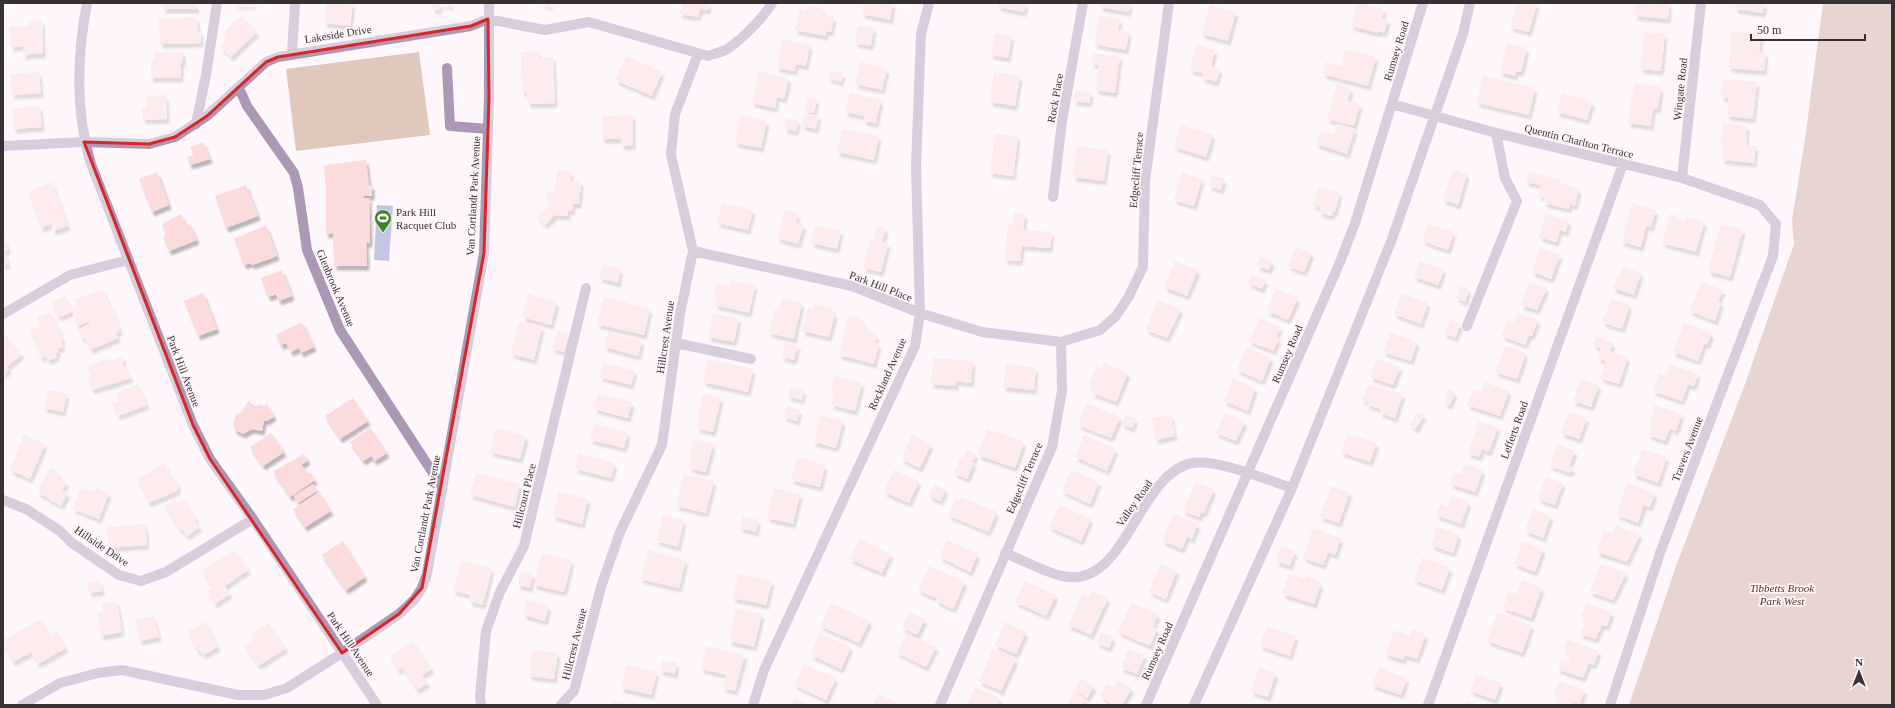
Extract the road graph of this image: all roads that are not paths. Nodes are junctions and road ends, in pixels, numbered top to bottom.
1 (87, 3) edge
2 (216, 3) edge
3 (295, 3) edge
4 (489, 3) edge
5 (772, 3) edge
6 (929, 3) edge
7 (1083, 3) edge
8 (1169, 3) edge
9 (1423, 3) edge
10 (1470, 3) edge
11 (1701, 3) edge
12 (488, 19) junction
13 (292, 54) junction
14 (698, 54) junction
15 (447, 68) dead end
16 (239, 88) junction
17 (1392, 104) junction
18 (1435, 116) junction
19 (196, 124) junction
20 (488, 129) junction
21 (1496, 133) junction
22 (84, 142) junction
23 (3, 146) edge
24 (1623, 164) junction
25 (1682, 178) junction
26 (1053, 198) dead end
27 (1760, 205) joint
28 (693, 251) junction
29 (128, 260) junction
30 (586, 288) dead end
31 (920, 313) junction
32 (3, 314) edge
33 (1467, 326) dead end
34 (1061, 342) junction
35 (676, 343) junction
36 (751, 360) dead end
37 (1249, 474) junction
38 (442, 487) junction
39 (1292, 488) junction
40 (3, 500) edge
41 (253, 519) junction
42 (1005, 553) junction
43 (342, 653) junction
44 (252, 700) edge
45 (22, 705) edge
46 (377, 705) edge
47 (481, 705) edge
48 (561, 705) edge
49 (753, 705) edge
50 (940, 705) edge
51 (1146, 705) edge
52 (1194, 705) edge
53 (1428, 705) edge
54 (1610, 705) edge

1 - 22 street, Park Hill Avenue
2 - 19 street
3 - 13 street
4 - 12 street, Van Cortlandt Park Avenue
5 - 14 street
6 - 31 street, Rockland Avenue
7 - 26 street, Rock Place
8 - 34 street, Edgecliff Terrace
9 - 17 street, Rumsey Road
10 - 18 street
11 - 25 street, Wingate Road
12 - 13 street, Lakeside Drive
12 - 14 street
12 - 20 street, Van Cortlandt Park Avenue
13 - 16 street, Lakeside Drive
14 - 28 street, Hillcrest Avenue
15 - 20 street
16 - 19 street, Lakeside Drive
16 - 38 street, Glenbrook Avenue
17 - 18 street, Quentin Charlton Terrace
17 - 37 street, Rumsey Road
18 - 21 street, Quentin Charlton Terrace
18 - 39 street
19 - 22 street, Lakeside Drive
20 - 38 street, Van Cortlandt Park Avenue
21 - 24 street, Quentin Charlton Terrace
21 - 33 street
22 - 23 street, Lakeside Drive
22 - 29 street, Park Hill Avenue
24 - 25 street, Quentin Charlton Terrace
24 - 53 street, Lefferts Road
25 - 27 street, Quentin Charlton Terrace
27 - 54 street, Travers Avenue
28 - 31 street, Park Hill Place
28 - 35 street, Hillcrest Avenue
29 - 32 street
29 - 41 street, Park Hill Avenue
30 - 47 street, Hillcourt Place
31 - 34 street, Park Hill Place
31 - 49 street, Rockland Avenue
34 - 42 street, Edgecliff Terrace
35 - 36 street
35 - 48 street, Hillcrest Avenue
37 - 39 street, Valley Road
37 - 42 street, Valley Road
37 - 51 street, Rumsey Road
38 - 43 street, Van Cortlandt Park Avenue
39 - 52 street
40 - 41 street, Hillside Drive
41 - 43 street, Park Hill Avenue
42 - 50 street, Edgecliff Terrace
43 - 44 street, Van Cortlandt Park Avenue
43 - 46 street, Park Hill Avenue
44 - 45 street, Van Cortlandt Park Avenue

